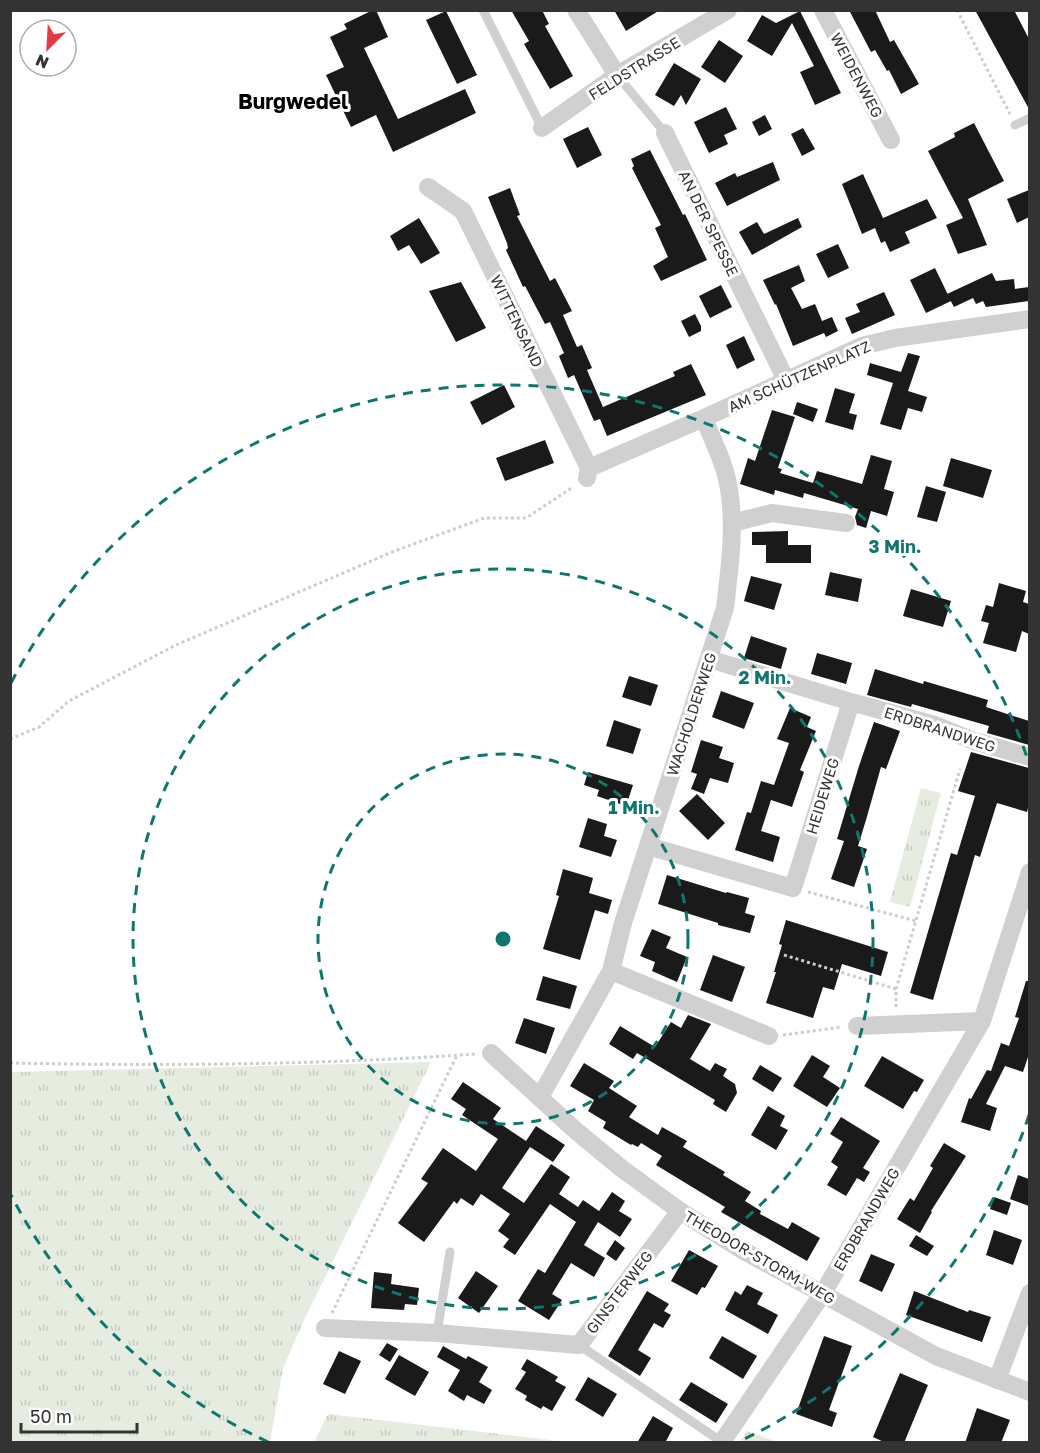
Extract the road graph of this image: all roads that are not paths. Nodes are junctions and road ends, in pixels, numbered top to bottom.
1 (483, 10) edge
2 (576, 10) edge
3 (728, 10) edge
4 (823, 10) edge
5 (617, 75) junction
6 (1029, 118) edge
7 (1015, 125) road end
8 (542, 128) joint
9 (665, 133) joint
10 (891, 140) dead end
11 (428, 187) dead end
12 (1029, 319) edge
13 (786, 380) junction
14 (704, 418) junction
15 (588, 473) joint
16 (732, 523) junction
17 (846, 523) dead end
18 (709, 659) junction
19 (851, 702) junction
20 (1029, 757) edge
21 (648, 846) junction
22 (1029, 872) edge
23 (611, 971) junction
24 (982, 1021) junction
25 (857, 1026) road end
26 (770, 1036) road end
27 (491, 1053) road end
28 (540, 1097) junction
29 (680, 1211) junction
30 (450, 1252) dead end
31 (823, 1293) junction
32 (1029, 1293) edge
33 (325, 1328) road end
34 (437, 1333) junction
35 (579, 1345) junction
36 (997, 1380) junction
37 (1029, 1392) edge
38 (722, 1442) edge

1 - 8 lane
2 - 5 street
3 - 5 street, FELDSTRASSE
4 - 10 street, WEIDENWEG
5 - 8 street, FELDSTRASSE
5 - 9 lane, AN DER SPESSE
6 - 7 lane
9 - 13 street, AN DER SPESSE
11 - 15 street, WITTENSAND
12 - 13 street, AM SCHÜTZENPLATZ
13 - 14 street, AM SCHÜTZENPLATZ
14 - 15 street, AM SCHÜTZENPLATZ
14 - 16 street, WACHOLDERWEG
16 - 17 street
16 - 18 street, WACHOLDERWEG
18 - 19 street
18 - 21 street, WACHOLDERWEG
19 - 20 street, ERDBRANDWEG
19 - 21 street, HEIDEWEG
21 - 23 street, WACHOLDERWEG
22 - 24 street, ERDBRANDWEG
23 - 26 street
23 - 28 street, WACHOLDERWEG
24 - 25 street
24 - 31 street, ERDBRANDWEG
27 - 28 street, THEODOR-STORM-WEG
28 - 29 street, THEODOR-STORM-WEG
29 - 31 street, THEODOR-STORM-WEG
29 - 35 street, GINSTERWEG
30 - 34 lane
31 - 36 street, THEODOR-STORM-WEG
31 - 38 street, ERDBRANDWEG
32 - 36 street
33 - 34 street, GINSTERWEG
34 - 35 street, GINSTERWEG
35 - 38 lane
36 - 37 street, THEODOR-STORM-WEG

